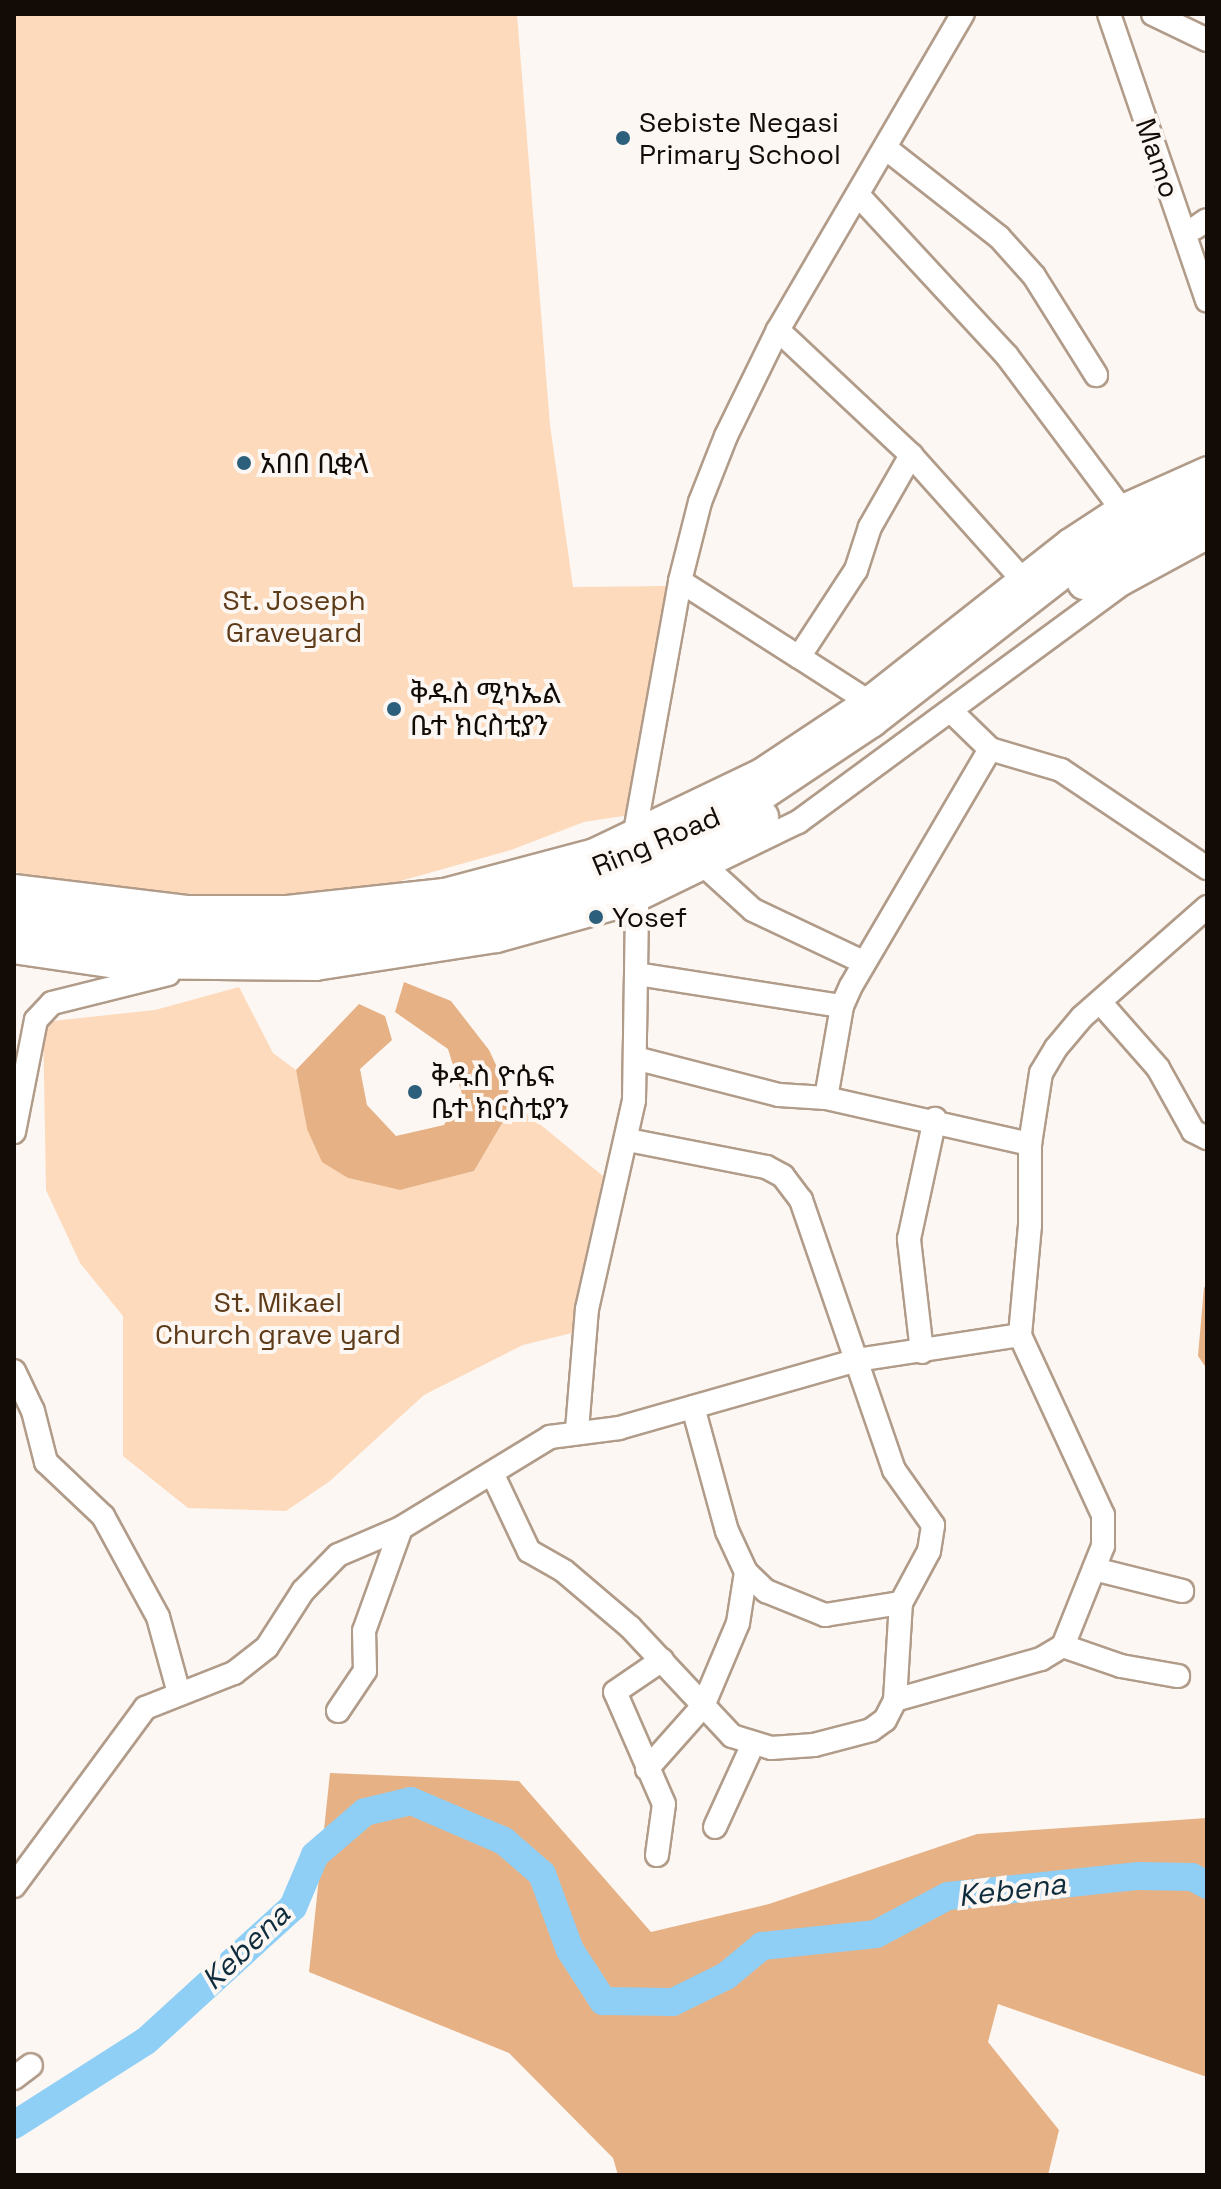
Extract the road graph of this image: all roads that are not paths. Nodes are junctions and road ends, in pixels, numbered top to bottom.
1 (963, 14) edge
2 (1114, 14) edge
3 (1153, 14) edge
4 (1207, 40) edge
5 (888, 150) junction
6 (859, 196) junction
7 (1201, 224) edge
8 (1207, 261) edge
9 (1207, 301) edge
10 (778, 330) junction
11 (1096, 375) dead end
12 (911, 455) junction
13 (1207, 468) edge
14 (1207, 491) edge
15 (1120, 507) junction
16 (1207, 514) edge
17 (1207, 538) edge
18 (1021, 578) junction
19 (680, 581) junction
20 (799, 657) junction
21 (866, 700) junction
22 (953, 713) junction
23 (990, 749) junction
24 (635, 832) junction
25 (1207, 868) edge
26 (708, 869) junction
27 (14, 886) edge
28 (637, 901) junction
29 (14, 907) edge
30 (1207, 907) edge
31 (14, 929) edge
32 (14, 952) edge
33 (863, 962) junction
34 (176, 970) junction
35 (637, 974) junction
36 (1100, 1002) junction
37 (842, 1006) junction
38 (635, 1058) junction
39 (826, 1098) junction
40 (935, 1119) junction
41 (14, 1132) edge
42 (1207, 1138) edge
43 (629, 1140) junction
44 (1030, 1144) junction
45 (1020, 1335) junction
46 (922, 1352) junction
47 (857, 1360) junction
48 (14, 1371) edge
49 (693, 1407) junction
50 (577, 1430) junction
51 (493, 1475) junction
52 (401, 1528) junction
53 (1094, 1569) junction
54 (746, 1572) junction
55 (1182, 1591) dead end
56 (901, 1603) junction
57 (1063, 1646) junction
58 (662, 1660) junction
59 (1178, 1676) dead end
60 (179, 1693) junction
61 (895, 1700) junction
62 (703, 1706) junction
63 (338, 1711) dead end
64 (752, 1746) junction
65 (647, 1769) junction
66 (715, 1827) dead end
67 (657, 1855) dead end
68 (14, 1886) edge

1 - 5 street
2 - 7 street
2 - 9 street, Mamo
3 - 4 street
5 - 6 street
5 - 11 street
6 - 10 street
6 - 15 street
7 - 8 street
10 - 12 street
10 - 19 street
12 - 18 street
12 - 20 street
13 - 15 street
14 - 29 highway, Ring Road
15 - 18 street
16 - 31 highway, Ring Road
17 - 22 street
18 - 21 street
19 - 20 street
19 - 24 street
20 - 21 street
21 - 24 street
22 - 23 street
22 - 26 street
23 - 25 street
23 - 33 street
24 - 27 street
26 - 28 street
26 - 33 street
28 - 34 street
28 - 35 street
30 - 36 street
32 - 34 street
33 - 37 street
34 - 41 street
35 - 37 street
35 - 38 street
36 - 42 street
36 - 44 street
37 - 39 street
38 - 39 street
38 - 43 street
39 - 40 street
40 - 44 street
40 - 46 street
43 - 47 street
43 - 50 street
44 - 45 street
45 - 46 street
45 - 53 street
46 - 47 street
47 - 49 street
47 - 56 street
48 - 60 street
49 - 50 street
49 - 54 street
50 - 51 street
51 - 52 street
51 - 58 street
52 - 60 street
52 - 63 street
53 - 55 street
53 - 57 street
54 - 56 street
54 - 62 street
56 - 61 street
57 - 59 street
57 - 61 street
58 - 62 street
58 - 65 street
60 - 68 street
61 - 64 street
62 - 64 street
62 - 65 street
64 - 66 street
65 - 67 street

